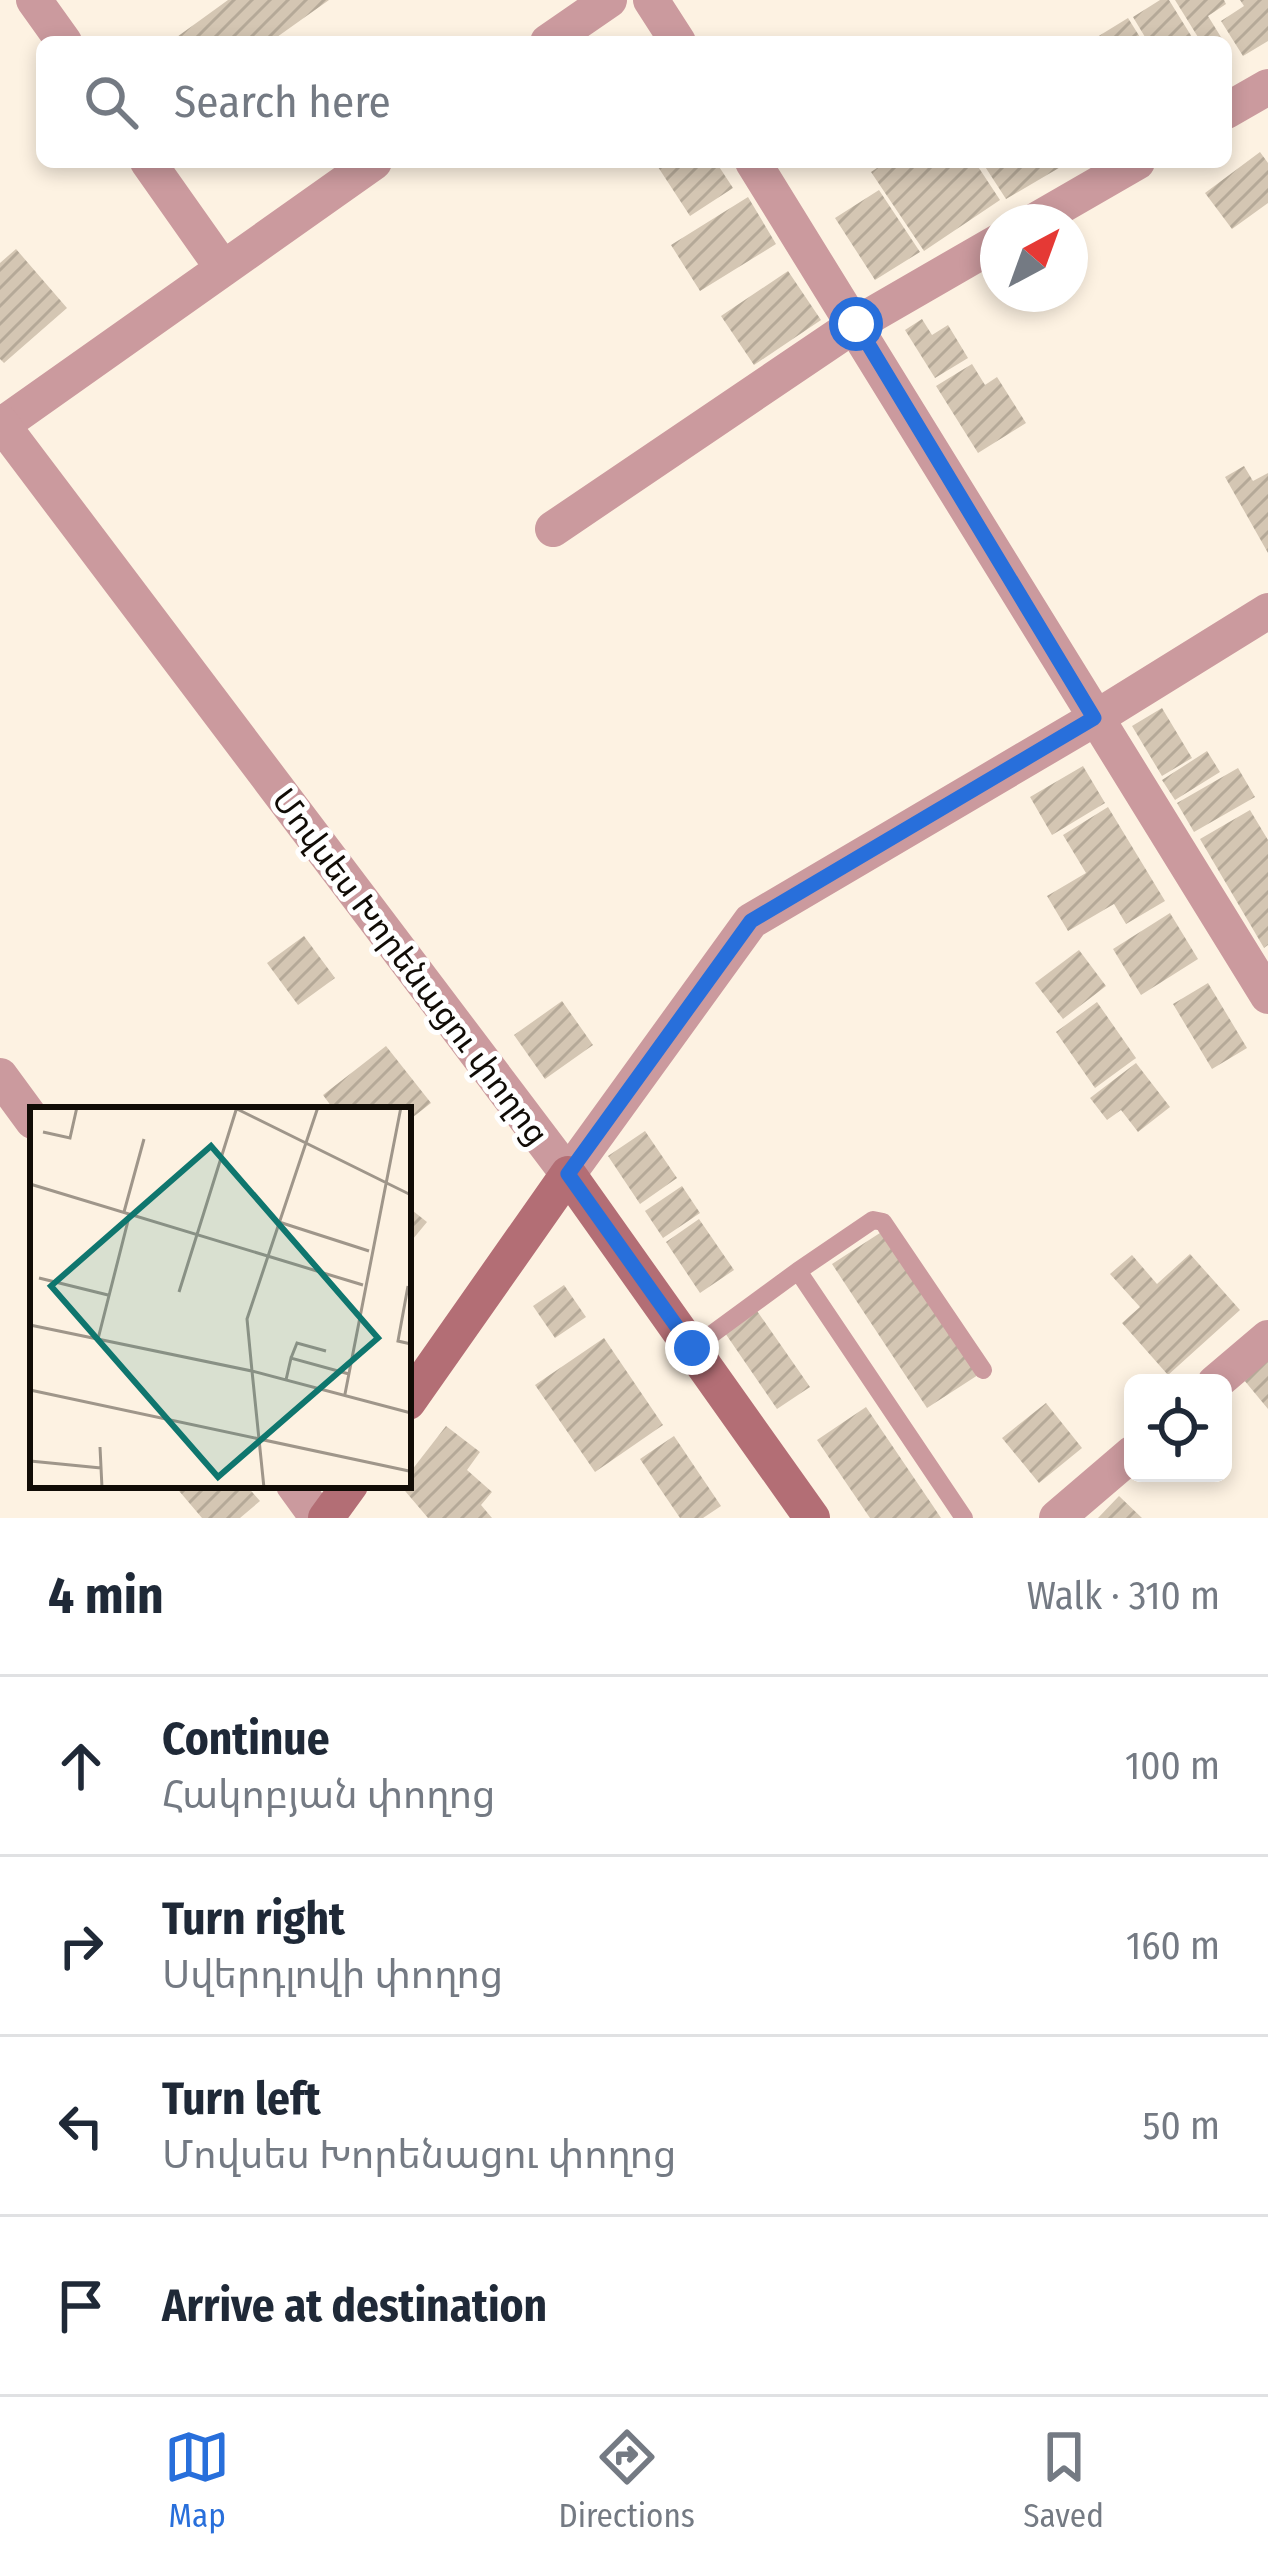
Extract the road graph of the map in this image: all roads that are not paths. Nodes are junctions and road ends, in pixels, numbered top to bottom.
1 (34, 0) edge
2 (609, 0) edge
3 (651, 0) edge
4 (60, 36) edge
5 (557, 36) edge
6 (674, 36) edge
7 (1268, 87) edge
8 (1232, 108) edge
9 (152, 168) edge
10 (365, 168) edge
11 (757, 168) edge
12 (1127, 168) edge
13 (1064, 204) edge
14 (980, 252) edge
15 (222, 267) junction
16 (856, 324) junction
17 (1, 423) edge
18 (553, 529) dead end
19 (1268, 611) edge
20 (1094, 718) junction
21 (1268, 996) edge
22 (0, 1076) edge
23 (30, 1117) edge
24 (568, 1174) junction
25 (798, 1271) junction
26 (1268, 1338) edge
27 (692, 1348) junction
28 (983, 1370) dead end
29 (1226, 1374) edge
30 (411, 1398) edge
31 (1124, 1461) edge
32 (297, 1488) edge
33 (347, 1488) edge
34 (322, 1518) edge
35 (812, 1518) edge
36 (964, 1518) edge
37 (1057, 1518) edge

1 - 4 street
2 - 5 street
3 - 6 street
7 - 8 street
9 - 15 street
10 - 15 street
11 - 16 street
12 - 13 street
14 - 16 street
15 - 17 street
16 - 18 street
16 - 20 street
17 - 24 street, Մովսես Խորենացու փողոց
19 - 20 street
20 - 21 street
20 - 24 street
22 - 23 street
24 - 27 main road, Մովսես Խորենացու փողոց
24 - 30 main road
25 - 27 lane
25 - 28 lane
25 - 36 lane
26 - 29 street
27 - 35 main road, Մովսես Խորենացու փողոց
31 - 37 street
32 - 34 street
33 - 34 main road

